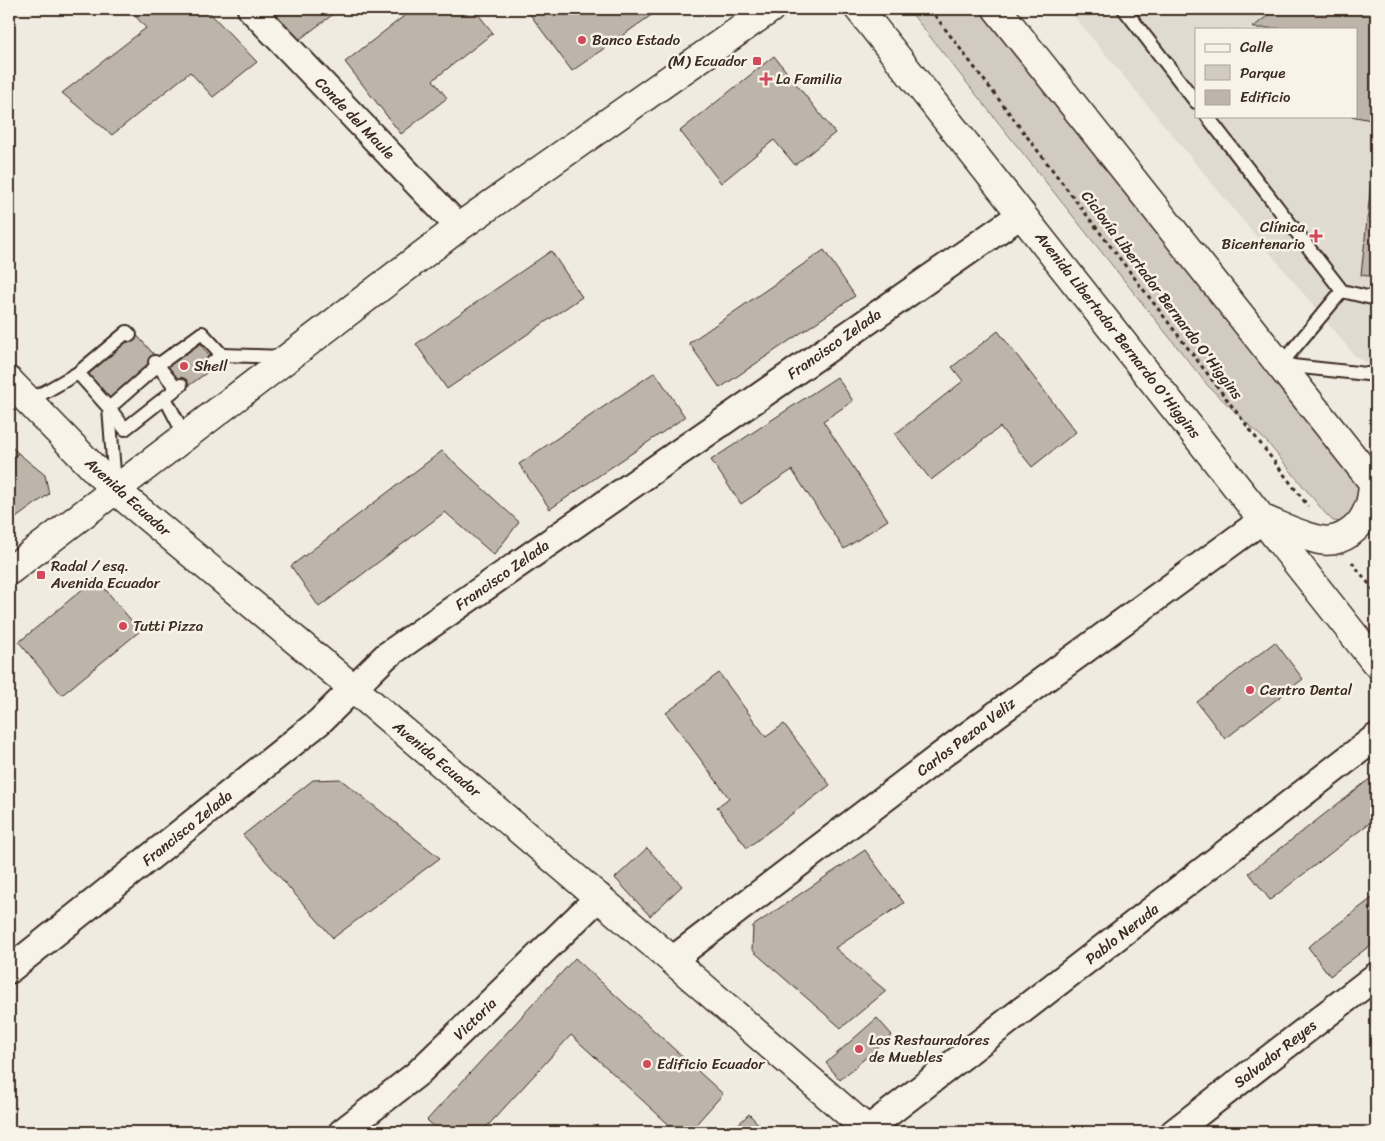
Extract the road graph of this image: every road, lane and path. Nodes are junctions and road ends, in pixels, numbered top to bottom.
1 (251, 9) edge
2 (770, 9) edge
3 (859, 9) edge
4 (930, 9) edge
5 (997, 9) edge
6 (1124, 9) edge
7 (1195, 101) edge
8 (1209, 118) edge
9 (1022, 214) junction
10 (459, 227) junction
11 (1342, 291) junction
12 (1376, 299) edge
13 (130, 335) dead end
14 (289, 357) junction
15 (157, 364) junction
16 (1280, 365) junction
17 (78, 373) junction
18 (1376, 375) edge
19 (9, 381) edge
20 (165, 398) junction
21 (29, 401) junction
22 (108, 408) junction
23 (185, 436) junction
24 (1375, 484) edge
25 (115, 490) junction
26 (1264, 519) junction
27 (1334, 540) junction
28 (9, 571) edge
29 (1376, 593) edge
30 (1376, 663) edge
31 (353, 688) junction
32 (1376, 738) edge
33 (599, 897) junction
34 (672, 960) junction
35 (9, 970) edge
36 (1376, 976) edge
37 (868, 1131) edge
38 (342, 1132) edge
39 (1174, 1132) edge

1 - 10 street, Conde del Maule
2 - 10 main road
3 - 9 main road, Avenida Libertador Bernardo O'Higgins
4 - 27 path, Ciclovía Libertador Bernardo O'Higgins
5 - 16 main road
6 - 7 lane
8 - 11 lane
9 - 26 main road, Avenida Libertador Bernardo O'Higgins
9 - 31 street, Francisco Zelada
10 - 14 main road
11 - 12 lane
11 - 16 lane
13 - 17 lane
14 - 15 lane
14 - 23 main road
15 - 20 lane
15 - 22 lane
16 - 18 lane
16 - 24 main road
17 - 21 lane
17 - 22 lane
19 - 21 main road, Avenida Ecuador
20 - 22 lane
20 - 23 lane
21 - 25 main road, Avenida Ecuador
22 - 25 lane
23 - 25 main road
24 - 27 main road
25 - 28 main road
25 - 31 main road, Avenida Ecuador
26 - 27 main road
26 - 30 main road, Avenida Libertador Bernardo O'Higgins
26 - 34 street, Carlos Pezoa Veliz
27 - 29 path, Ciclovía Libertador Bernardo O'Higgins
31 - 33 main road, Avenida Ecuador
31 - 35 street, Francisco Zelada
32 - 37 street, Pablo Neruda
33 - 34 main road, Avenida Ecuador
33 - 38 street, Victoria
34 - 37 main road, Avenida Ecuador
36 - 39 street, Salvador Reyes

